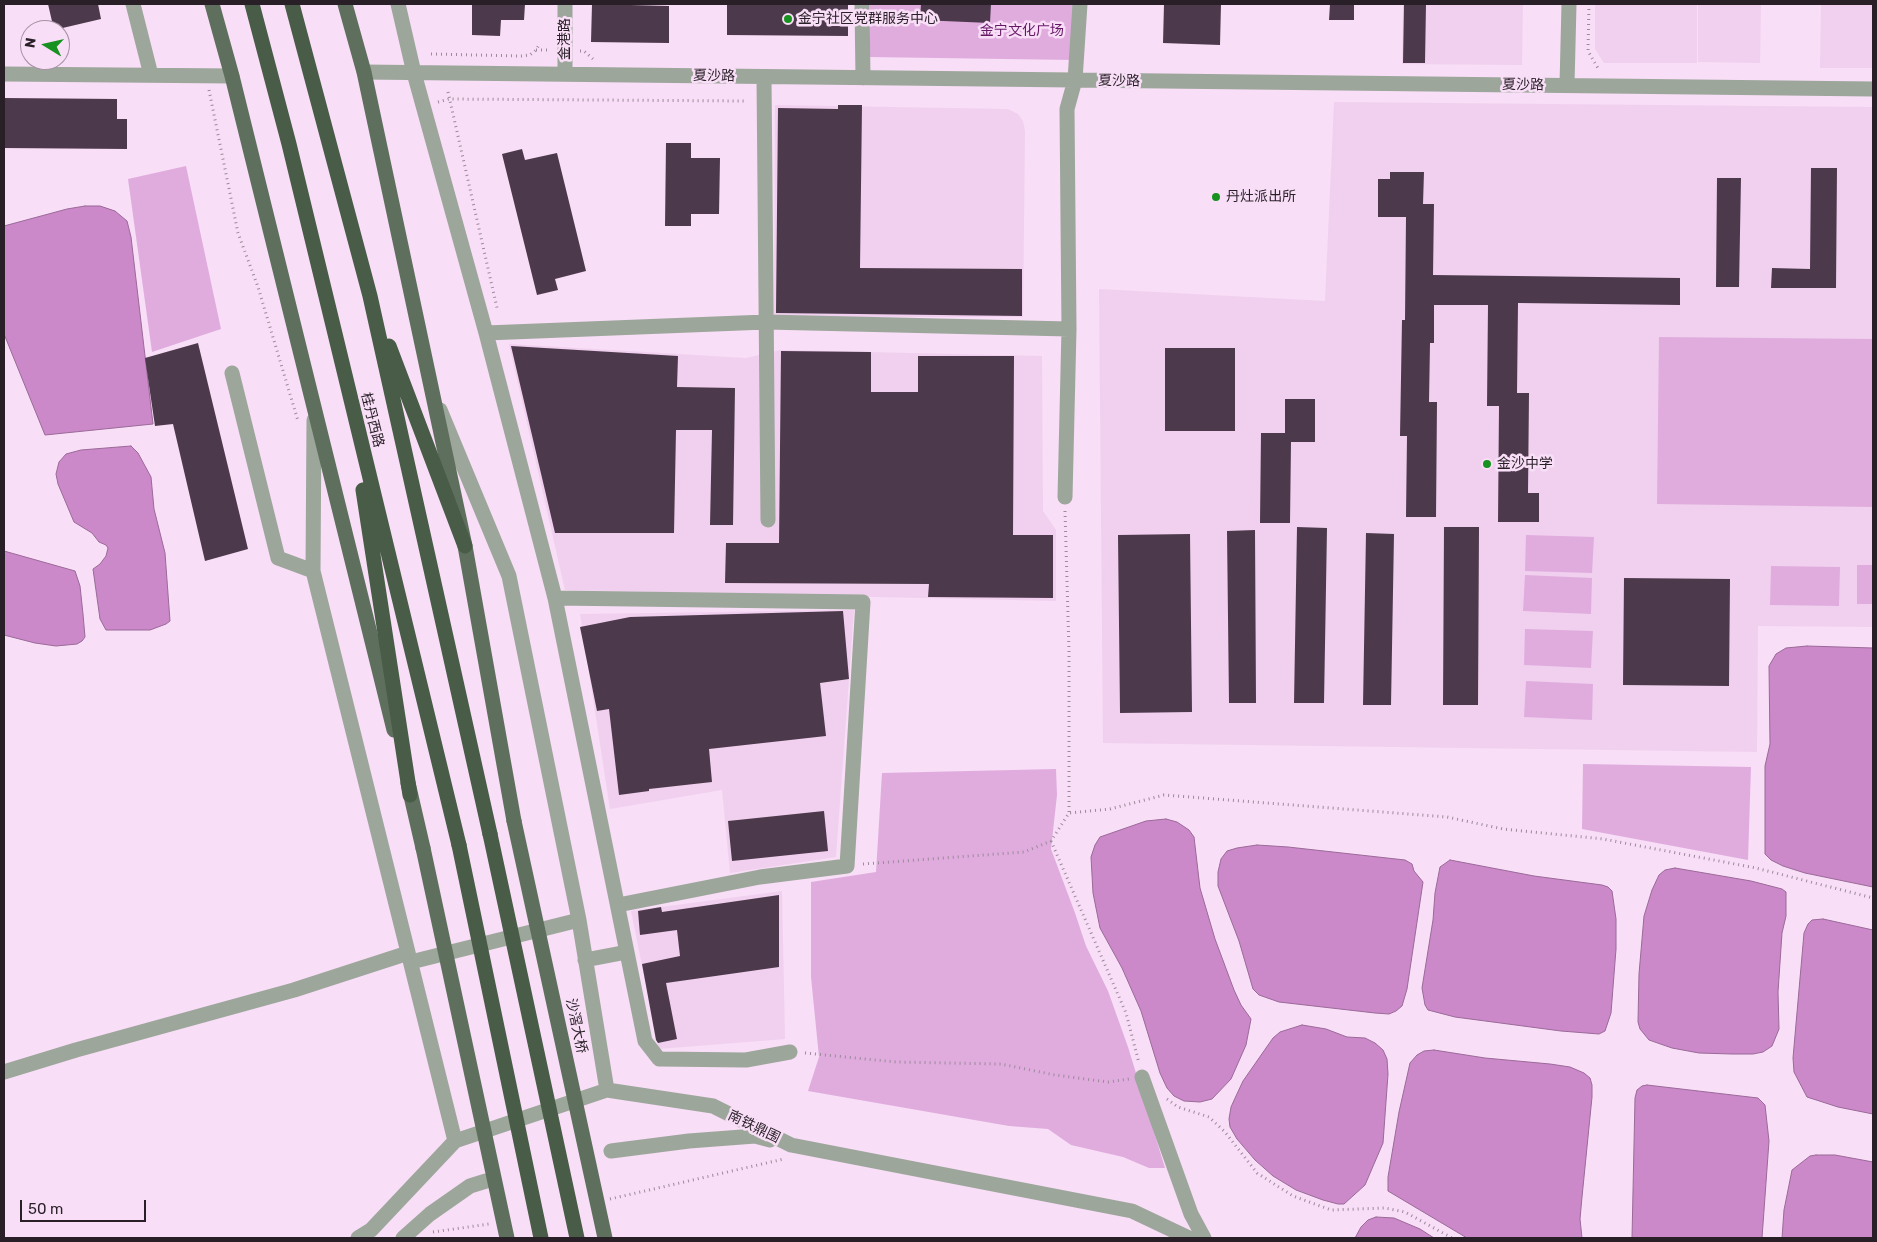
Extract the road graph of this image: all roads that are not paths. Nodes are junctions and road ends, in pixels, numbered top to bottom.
1 (133, 4) edge
2 (212, 4) edge
3 (252, 4) edge
4 (292, 4) edge
5 (345, 4) edge
6 (398, 4) edge
7 (565, 4) edge
8 (862, 4) edge
9 (1080, 4) edge
10 (1569, 4) edge
11 (364, 72) junction
12 (414, 72) junction
13 (4, 74) edge
14 (565, 74) junction
15 (151, 75) junction
16 (232, 76) junction
17 (764, 76) junction
18 (863, 78) junction
19 (1075, 80) junction
20 (1567, 85) junction
21 (1873, 89) edge
22 (370, 296) junction
23 (766, 322) junction
24 (1069, 328) junction
25 (486, 333) junction
26 (232, 373) dead end
27 (348, 390) junction
28 (432, 390) junction
29 (314, 409) junction
30 (1065, 497) road end
31 (768, 520) dead end
32 (465, 546) junction
33 (313, 571) junction
34 (555, 598) junction
35 (410, 795) junction
36 (618, 904) junction
37 (579, 920) junction
38 (627, 952) junction
39 (409, 957) junction
40 (585, 960) junction
41 (790, 1052) road end
42 (4, 1072) edge
43 (1142, 1077) road end
44 (607, 1090) junction
45 (455, 1141) junction
46 (611, 1151) dead end
47 (792, 1151) junction
48 (486, 1181) dead end
49 (404, 1237) edge
50 (358, 1238) edge
51 (507, 1238) edge
52 (541, 1238) edge
53 (577, 1238) edge
54 (605, 1238) edge
55 (1189, 1238) edge
56 (1204, 1238) edge

1 - 15 street
2 - 16 main road
3 - 27 highway, 桂丹西路
4 - 22 highway, 桂丹西路
5 - 11 main road, 沙滘大桥
6 - 12 street
7 - 14 street, 金港路
8 - 18 street
9 - 19 street
10 - 20 street
11 - 12 street, 夏沙路
11 - 28 main road, 沙滘大桥
12 - 14 street, 夏沙路
12 - 25 street
13 - 15 street
14 - 17 street, 夏沙路
15 - 16 street
16 - 29 main road
17 - 18 street, 夏沙路
17 - 23 street
18 - 19 street, 夏沙路
19 - 20 street, 夏沙路
19 - 24 street
20 - 21 street, 夏沙路
22 - 32 highway
22 - 53 highway, 桂丹西路, bridge
23 - 24 street
23 - 25 street
23 - 31 street
24 - 30 street
25 - 34 street
26 - 33 street
27 - 35 highway
27 - 52 highway, 桂丹西路, bridge
28 - 32 main road, 沙滘大桥
28 - 37 street
29 - 33 street
29 - 35 main road
32 - 54 main road, 沙滘大桥, bridge
33 - 39 street
34 - 36 street
34 - 36 street
35 - 51 main road, bridge
36 - 38 street
37 - 39 street
37 - 40 street
38 - 40 street
38 - 41 street
39 - 42 street
39 - 45 street
40 - 44 street
43 - 56 street
44 - 45 street, 南铁鼎围
44 - 47 street, 南铁鼎围
45 - 50 street, 南铁鼎围
46 - 47 street
47 - 55 street, 南铁鼎围
48 - 49 street

